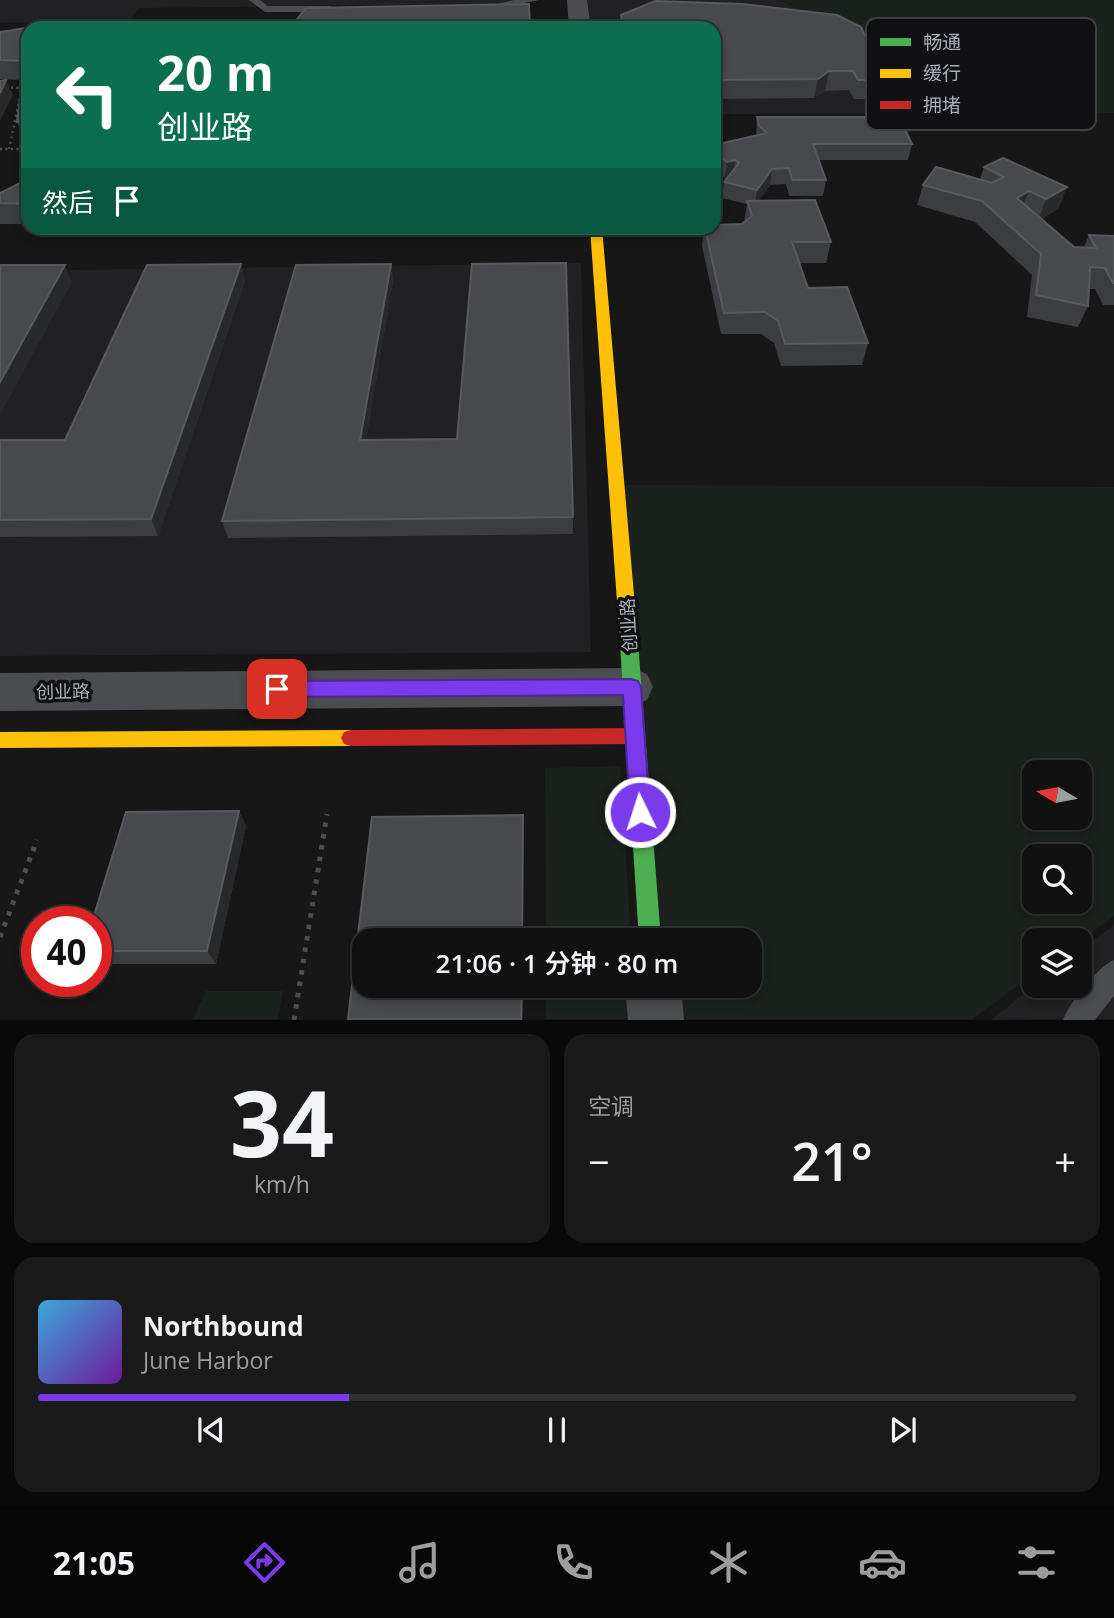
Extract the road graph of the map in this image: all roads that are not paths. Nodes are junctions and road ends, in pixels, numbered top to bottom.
1 (254, 0) edge
2 (534, 0) edge
3 (577, 0) edge
4 (484, 7) edge
5 (347, 9) edge
6 (579, 21) edge
7 (597, 235) edge
8 (631, 687) junction
9 (0, 692) edge
10 (634, 736) junction
11 (0, 740) edge
12 (649, 928) edge
13 (1114, 975) edge
14 (654, 998) edge
15 (656, 1020) edge
16 (1077, 1020) edge

1 - 5 lane
2 - 4 lane
3 - 6 street
7 - 8 street, 创业路
8 - 9 street, 创业路
8 - 10 street
10 - 11 street
10 - 12 street
13 - 16 lane
14 - 15 street

